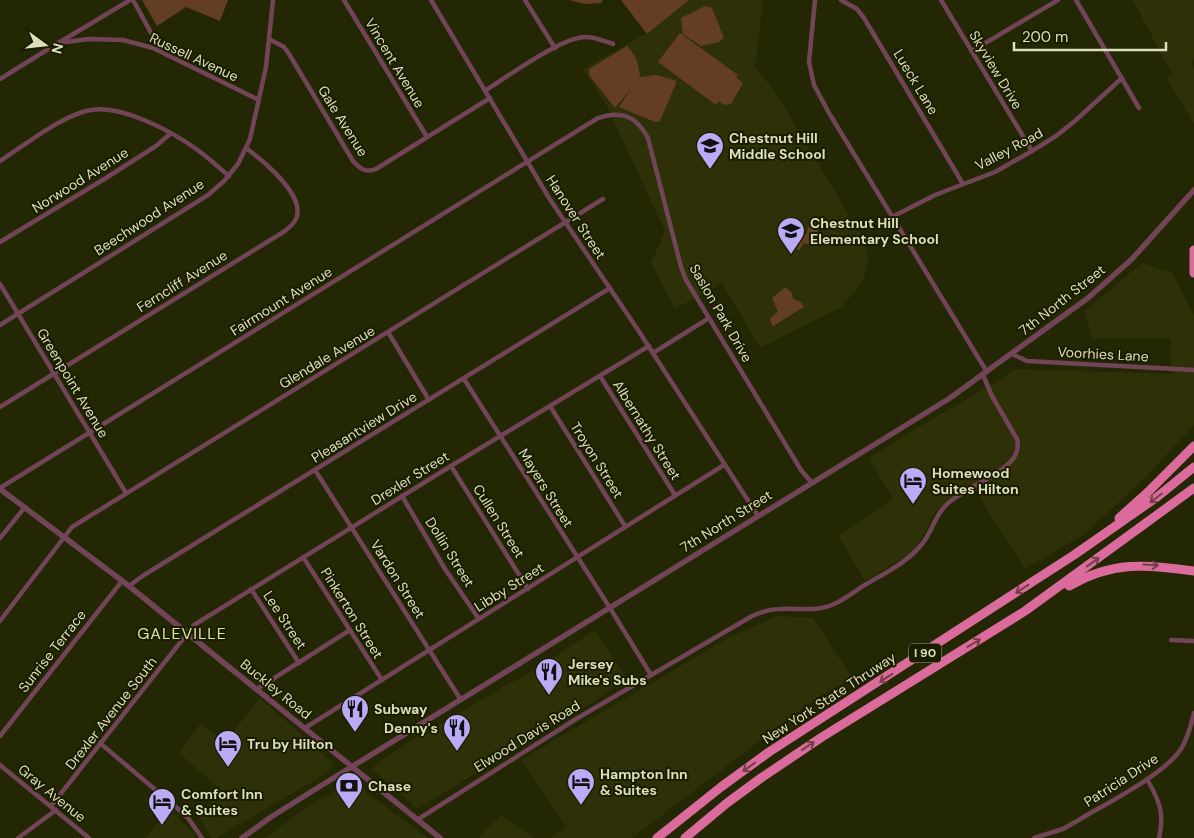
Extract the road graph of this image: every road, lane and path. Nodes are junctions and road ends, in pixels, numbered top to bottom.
1 (131, 0) edge
2 (273, 0) edge
3 (344, 0) edge
4 (431, 0) edge
5 (526, 0) edge
6 (815, 0) edge
7 (841, 0) edge
8 (941, 0) edge
9 (1058, 0) edge
10 (1076, 0) edge
11 (269, 39) junction
12 (58, 43) junction
13 (612, 44) dead end
14 (555, 48) junction
15 (972, 51) junction
16 (162, 52) junction
17 (1122, 78) junction
18 (0, 79) edge
19 (486, 90) junction
20 (490, 98) junction
21 (259, 100) junction
22 (1139, 108) dead end
23 (574, 133) joint
24 (170, 134) junction
25 (427, 137) junction
26 (246, 148) junction
27 (1032, 150) junction
28 (0, 161) edge
29 (528, 162) junction
30 (229, 176) junction
31 (963, 184) junction
32 (1194, 190) edge
33 (603, 199) dead end
34 (892, 217) junction
35 (565, 223) junction
36 (0, 242) edge
37 (1194, 250) edge
38 (1194, 273) edge
39 (0, 284) edge
40 (610, 288) junction
41 (18, 313) junction
42 (709, 318) junction
43 (0, 325) edge
44 (388, 332) junction
45 (649, 346) junction
46 (653, 353) junction
47 (1012, 354) junction
48 (1194, 370) edge
49 (985, 373) junction
50 (53, 374) junction
51 (600, 376) junction
52 (464, 379) junction
53 (429, 400) junction
54 (550, 406) junction
55 (0, 407) edge
56 (90, 433) junction
57 (501, 436) junction
58 (1194, 446) edge
59 (724, 465) junction
60 (451, 466) junction
61 (1194, 467) edge
62 (315, 470) junction
63 (812, 483) junction
64 (1194, 488) edge
65 (0, 489) edge
66 (126, 493) junction
67 (676, 495) junction
68 (402, 496) junction
69 (25, 507) junction
70 (758, 516) junction
71 (625, 526) junction
72 (351, 527) junction
73 (64, 536) junction
74 (0, 538) edge
75 (1074, 555) junction
76 (303, 557) junction
77 (577, 557) junction
78 (1194, 571) edge
79 (122, 581) junction
80 (129, 586) junction
81 (528, 588) junction
82 (251, 589) junction
83 (610, 608) junction
84 (1025, 611) junction
85 (479, 619) junction
86 (0, 621) edge
87 (350, 630) junction
88 (187, 633) junction
89 (1170, 640) dead end
90 (1194, 641) edge
91 (430, 650) junction
92 (299, 663) junction
93 (651, 675) junction
94 (382, 680) junction
95 (257, 689) junction
96 (461, 700) junction
97 (1194, 713) edge
98 (1193, 725) edge
99 (305, 728) junction
100 (0, 736) edge
101 (100, 743) junction
102 (0, 765) edge
103 (352, 767) junction
104 (1147, 779) junction
105 (51, 806) junction
106 (56, 810) junction
107 (417, 820) junction
108 (18, 838) edge
109 (90, 838) edge
110 (202, 838) edge
111 (242, 838) edge
112 (440, 838) edge
113 (656, 838) edge
114 (685, 838) edge
115 (1034, 838) edge
116 (1159, 838) edge

1 - 12 street, Russell Avenue
1 - 16 street
2 - 11 street, Beechwood Avenue
3 - 25 street, Vincent Avenue
4 - 19 street
5 - 14 street
6 - 34 street, Elwood Davis Road
7 - 31 street, Lueck Lane
8 - 15 street, Skyview Drive
9 - 15 street
10 - 17 street
11 - 21 street, Beechwood Avenue
11 - 25 street, Gale Avenue
12 - 16 street, Russell Avenue
12 - 18 street, Russell Avenue
13 - 14 street
14 - 19 street
15 - 27 street, Skyview Drive
16 - 21 street, Russell Avenue
17 - 22 street
17 - 27 street, Valley Road
19 - 20 street, Hanover Street
20 - 25 street, Gale Avenue
20 - 29 street, Hanover Street
21 - 26 street, Beechwood Avenue
23 - 29 street, Fairmount Avenue
23 - 42 street, Saslon Park Drive
24 - 28 street
24 - 30 street
24 - 36 street, Norwood Avenue
26 - 30 street, Beechwood Avenue
26 - 50 street, Ferncliff Avenue
27 - 31 street, Valley Road
29 - 35 street, Hanover Street
29 - 56 street, Fairmount Avenue
30 - 41 street, Beechwood Avenue
31 - 34 street, Valley Road
32 - 47 street, 7th North Street
33 - 35 street, Glendale Avenue
34 - 49 street, Elwood Davis Road
35 - 40 street, Hanover Street
35 - 44 street, Glendale Avenue
37 - 38 highway
39 - 41 street, Greenpoint Avenue
40 - 45 street, Hanover Street
40 - 52 street, Pleasantview Drive
41 - 43 street, Beechwood Avenue
41 - 50 street, Greenpoint Avenue
42 - 46 street
42 - 63 street, Saslon Park Drive
44 - 53 street
44 - 66 street, Glendale Avenue
45 - 46 street, Hanover Street
45 - 51 street, Drexler Street
46 - 59 street
47 - 48 street, Voorhies Lane
47 - 49 street, 7th North Street
49 - 63 street, 7th North Street
49 - 93 street, Elwood Davis Road
50 - 55 street, Ferncliff Avenue
50 - 56 street, Greenpoint Avenue
51 - 54 street, Drexler Street
51 - 67 street, Albernathy Street
52 - 53 street, Pleasantview Drive
52 - 57 street, Mayers Street
53 - 62 street, Pleasantview Drive
54 - 57 street, Drexler Street
54 - 71 street, Troyon Street
56 - 65 street, Fairmount Avenue
56 - 66 street, Greenpoint Avenue
57 - 60 street, Drexler Street
57 - 77 street, Mayers Street
58 - 75 highway
59 - 67 street, Libby Street
59 - 70 street
60 - 68 street, Drexler Street
60 - 81 street, Cullen Street
61 -> 75 highway, New York State Thruway / I 90
62 - 72 street, Vardon Street
62 - 80 street, Pleasantview Drive
63 - 70 street, 7th North Street
84 -> 64 highway, New York State Thruway / I 90
65 - 69 street, Buckley Road
66 - 73 street, Glendale Avenue
67 - 71 street, Libby Street
68 - 72 street, Drexler Street
68 - 85 street, Dollin Street
69 - 73 street, Buckley Road
69 - 74 street
70 - 83 street, 7th North Street
71 - 77 street, Libby Street
72 - 76 street, Drexler Street
72 - 91 street, Vardon Street
73 - 79 street, Buckley Road
73 - 86 street, Glendale Avenue
75 -> 113 highway, New York State Thruway / I 90
76 - 82 street, Drexler Street
76 - 87 street, Pinkerton Street
77 - 81 street, Libby Street
77 - 83 street, Mayers Street
84 -> 78 highway
79 - 80 street, Buckley Road
79 - 100 street, Sunrise Terrace
80 - 88 street, Buckley Road
81 - 85 street, Libby Street
82 - 88 street, Drexler Street
82 - 92 street, Lee Street
83 - 93 street
83 - 96 street, 7th North Street
114 -> 84 highway, New York State Thruway / I 90
85 - 91 street, Libby Street
87 - 92 street
87 - 94 street, Pinkerton Street
88 - 95 street, Buckley Road
88 - 101 street, Drexler Avenue South
89 - 90 street
91 - 94 street, Libby Street
91 - 96 street, Vardon Street
92 - 95 street
93 - 107 street, Elwood Davis Road
94 - 99 street, Libby Street
95 - 99 street, Buckley Road
96 - 103 street, 7th North Street
97 - 98 street, Patricia Drive
98 - 104 street, Patricia Drive
99 - 103 street, Buckley Road
101 - 105 street, Drexler Avenue South
101 - 110 street
102 - 105 street, Gray Avenue
103 - 107 street, Buckley Road
103 - 111 street, 7th North Street
104 - 115 street, Patricia Drive
104 - 116 street
105 - 106 street, Gray Avenue
106 - 108 street
106 - 109 street, Gray Avenue
107 - 112 street, Buckley Road

